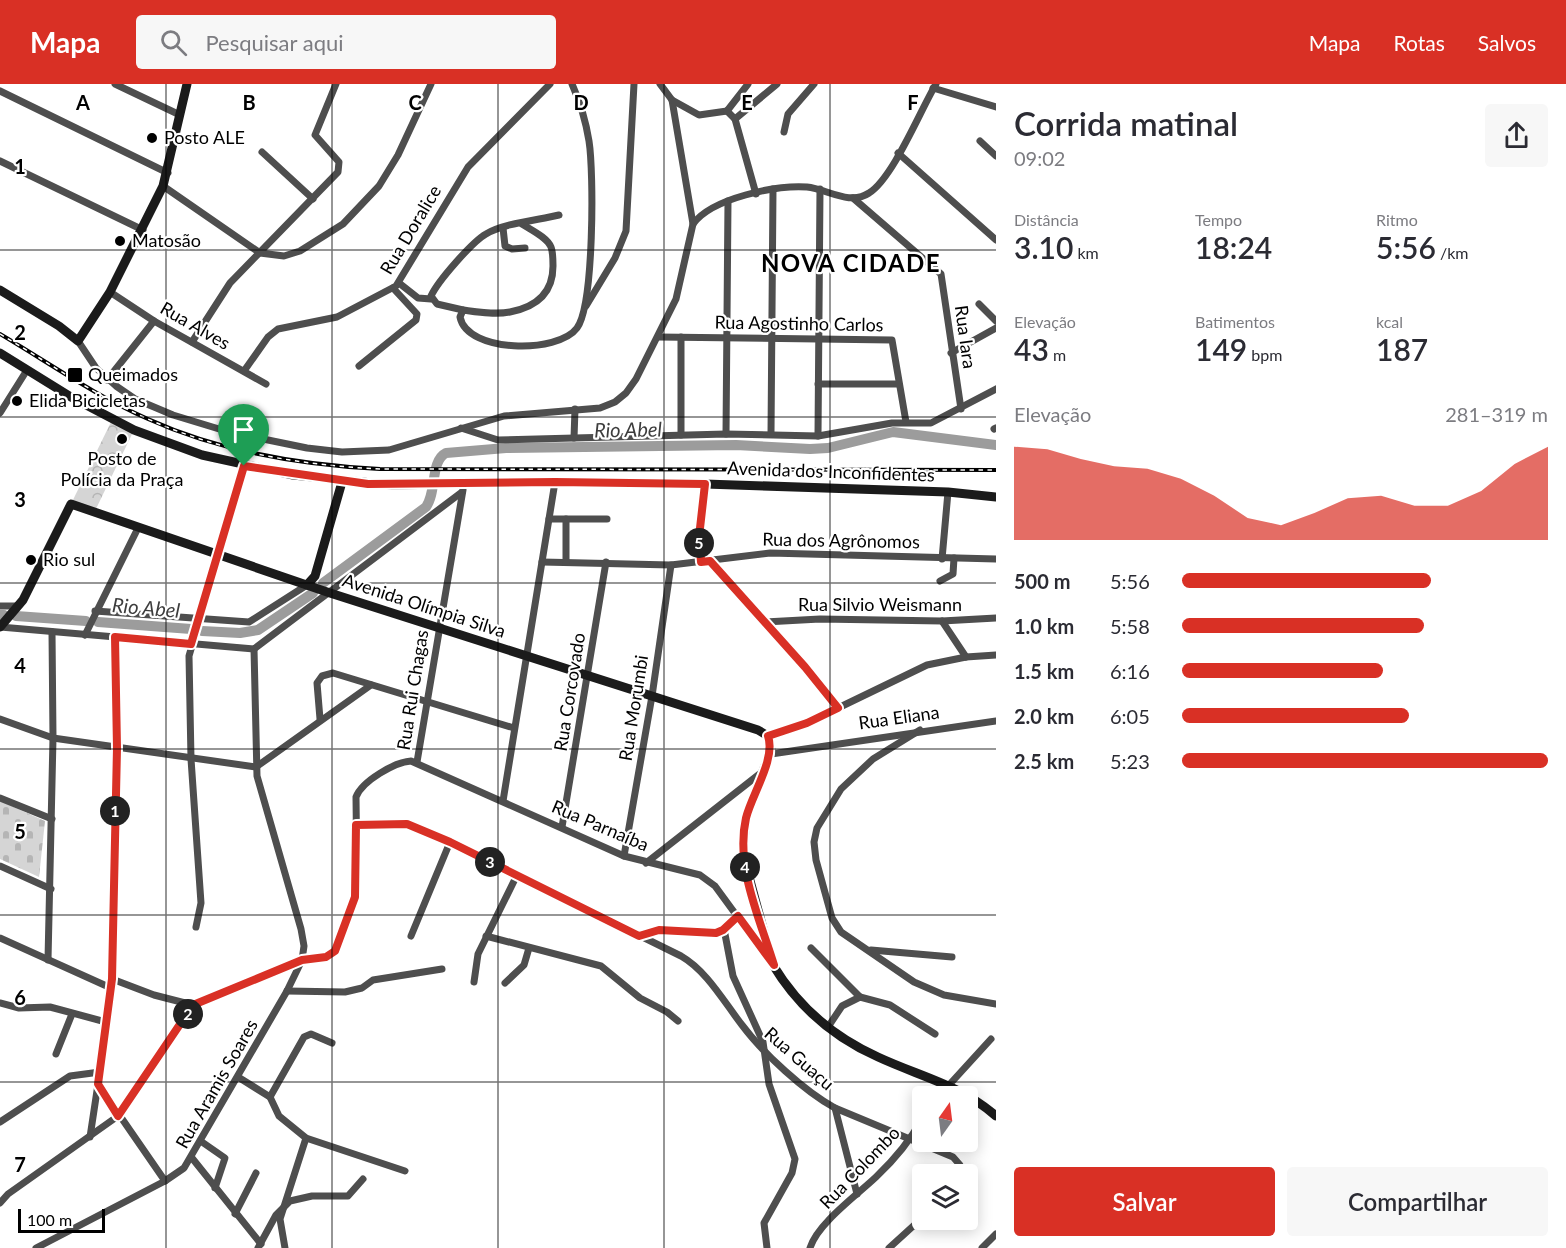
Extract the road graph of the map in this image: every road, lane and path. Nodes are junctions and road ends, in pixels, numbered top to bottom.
1 (115, 84) edge
2 (187, 84) edge
3 (336, 84) edge
4 (431, 84) edge
5 (550, 84) edge
6 (572, 84) edge
7 (634, 84) edge
8 (660, 84) edge
9 (748, 84) edge
10 (777, 84) edge
11 (814, 84) edge
12 (935, 86) edge
13 (0, 91) edge
14 (672, 100) junction
15 (996, 107) edge
16 (727, 111) junction
17 (180, 116) junction
18 (735, 119) junction
19 (784, 132) dead end
20 (980, 141) dead end
21 (262, 152) dead end
22 (898, 153) junction
23 (996, 156) edge
24 (0, 161) edge
25 (168, 173) junction
26 (163, 186) junction
27 (773, 189) junction
28 (820, 189) junction
29 (756, 194) junction
30 (852, 198) junction
31 (313, 200) junction
32 (728, 201) junction
33 (559, 215) dead end
34 (522, 224) junction
35 (693, 224) junction
36 (503, 228) junction
37 (143, 230) junction
38 (996, 240) edge
39 (525, 248) dead end
40 (260, 253) junction
41 (399, 283) junction
42 (393, 288) junction
43 (0, 290) edge
44 (110, 292) junction
45 (431, 299) junction
46 (979, 304) dead end
47 (584, 308) junction
48 (463, 310) junction
49 (154, 321) junction
50 (996, 321) edge
51 (996, 328) edge
52 (658, 337) junction
53 (681, 337) junction
54 (727, 337) junction
55 (772, 338) junction
56 (818, 338) junction
57 (78, 341) junction
58 (192, 342) junction
59 (0, 353) edge
60 (951, 353) junction
61 (359, 366) dead end
62 (27, 370) junction
63 (244, 371) junction
64 (107, 380) junction
65 (266, 384) dead end
66 (818, 384) junction
67 (898, 384) junction
68 (996, 389) edge
69 (961, 409) junction
70 (575, 410) junction
71 (0, 413) edge
72 (906, 422) junction
73 (461, 428) junction
74 (726, 434) junction
75 (771, 434) junction
76 (681, 435) junction
77 (818, 436) junction
78 (574, 438) junction
79 (244, 466) junction
80 (342, 482) junction
81 (555, 482) junction
82 (467, 483) junction
83 (705, 484) junction
84 (462, 492) junction
85 (948, 492) junction
86 (996, 497) edge
87 (549, 519) junction
88 (566, 519) junction
89 (607, 519) dead end
90 (138, 528) junction
91 (218, 553) junction
92 (954, 558) junction
93 (942, 559) junction
94 (996, 559) edge
95 (710, 561) junction
96 (542, 562) junction
97 (566, 562) junction
98 (606, 562) junction
99 (701, 562) junction
100 (671, 565) junction
101 (940, 581) dead end
102 (310, 586) junction
103 (327, 591) junction
104 (0, 606) edge
105 (16, 609) junction
106 (94, 613) junction
107 (996, 618) edge
108 (198, 621) junction
109 (942, 621) junction
110 (765, 622) junction
111 (2, 626) edge
112 (439, 628) junction
113 (52, 632) junction
114 (86, 633) junction
115 (115, 637) junction
116 (193, 640) junction
117 (254, 649) junction
118 (996, 655) edge
119 (527, 656) junction
120 (966, 657) junction
121 (588, 676) junction
122 (371, 685) junction
123 (652, 696) junction
124 (427, 702) junction
125 (838, 708) junction
126 (0, 719) edge
127 (320, 719) junction
128 (996, 721) edge
129 (514, 728) junction
130 (920, 730) junction
131 (768, 736) junction
132 (53, 738) junction
133 (117, 748) junction
134 (771, 754) junction
135 (191, 759) junction
136 (417, 762) junction
137 (256, 767) junction
138 (763, 771) junction
139 (0, 798) edge
140 (503, 801) junction
141 (52, 819) junction
142 (356, 825) junction
143 (562, 827) junction
144 (450, 842) junction
145 (624, 856) junction
146 (646, 863) junction
147 (0, 866) edge
148 (517, 875) junction
149 (51, 889) junction
150 (738, 916) junction
151 (196, 927) dead end
152 (724, 929) junction
153 (411, 936) dead end
154 (486, 936) junction
155 (639, 936) junction
156 (0, 938) edge
157 (529, 948) junction
158 (811, 948) dead end
159 (870, 950) junction
160 (952, 957) dead end
161 (48, 960) junction
162 (302, 960) junction
163 (774, 965) junction
164 (442, 969) dead end
165 (112, 979) junction
166 (474, 982) dead end
167 (505, 983) dead end
168 (111, 988) junction
169 (287, 991) junction
170 (860, 997) junction
171 (0, 1003) edge
172 (996, 1004) edge
173 (193, 1005) junction
174 (72, 1014) junction
175 (678, 1021) dead end
176 (106, 1022) junction
177 (828, 1027) junction
178 (934, 1034) dead end
179 (991, 1039) dead end
180 (332, 1043) dead end
181 (765, 1050) junction
182 (56, 1054) dead end
183 (100, 1072) junction
184 (238, 1077) junction
185 (948, 1083) junction
186 (98, 1084) junction
187 (946, 1086) edge
188 (270, 1097) junction
189 (835, 1108) junction
190 (118, 1116) junction
191 (996, 1116) edge
192 (0, 1122) edge
193 (90, 1137) junction
194 (306, 1138) junction
195 (911, 1139) junction
196 (202, 1142) junction
197 (192, 1158) junction
198 (959, 1164) edge
199 (405, 1171) dead end
200 (256, 1173) dead end
201 (363, 1179) dead end
202 (165, 1181) junction
203 (215, 1188) junction
204 (857, 1194) junction
205 (0, 1203) edge
206 (284, 1205) junction
207 (234, 1214) junction
208 (912, 1227) edge
209 (996, 1234) edge
210 (260, 1246) edge
211 (36, 1248) edge
212 (285, 1248) edge
213 (767, 1248) edge
214 (810, 1248) edge
215 (889, 1248) edge
216 (982, 1248) edge

1 - 17 street
2 - 17 main road
3 - 31 street
4 - 40 street
5 - 41 street, Rua Doralice
6 - 47 street
7 - 47 street
8 - 14 street
9 - 16 street
10 - 18 street
11 - 19 street
12 - 15 street
12 - 22 street
13 - 25 street
14 - 16 street
14 - 35 street
16 - 18 street
17 - 25 main road
18 - 29 street
20 - 23 street
21 - 31 street
22 - 30 street
22 - 38 street
24 - 37 street
25 - 26 main road
26 - 37 main road
26 - 40 street
27 - 28 street
27 - 29 street
27 - 55 street
28 - 30 street
28 - 56 street
29 - 32 street
30 - 60 street, Rua Iara
31 - 40 street
32 - 35 street
32 - 54 street
33 - 34 street
34 - 36 street
34 - 48 street
35 - 52 street
36 - 39 street
36 - 45 street
37 - 44 main road
40 - 58 street
41 - 42 street, Rua Doralice
41 - 45 street
42 - 61 street
42 - 63 street, Rua Doralice
43 - 57 main road
44 - 49 street, Rua Alves
44 - 57 main road
45 - 48 street
46 - 50 street
47 - 48 street
49 - 58 street, Rua Alves
49 - 64 street
51 - 60 street
52 - 53 street, Rua Agostinho Carlos
52 - 70 street
53 - 54 street, Rua Agostinho Carlos
53 - 76 street
54 - 55 street, Rua Agostinho Carlos
54 - 74 street
55 - 56 street, Rua Agostinho Carlos
55 - 75 street
56 - 66 street
56 - 67 street, Rua Agostinho Carlos
57 - 64 street
58 - 63 street, Rua Alves
59 - 62 main road, Avenida dos Inconfidentes
60 - 69 street, Rua Iara
62 - 71 street
62 - 79 main road, Avenida dos Inconfidentes
63 - 65 street, Rua Alves
64 - 73 street
66 - 67 street
66 - 77 street
67 - 72 street, Rua Agostinho Carlos
68 - 69 street
69 - 72 street
70 - 73 street
70 - 78 street
72 - 77 street
73 - 78 street
74 - 75 street
74 - 76 street
75 - 77 street
76 - 78 street
79 - 80 main road, Avenida dos Inconfidentes
79 - 91 street
80 - 82 main road, Avenida dos Inconfidentes
80 - 102 main road
81 - 82 main road, Avenida dos Inconfidentes
81 - 83 main road, Avenida dos Inconfidentes
81 - 87 street
82 - 84 street, Rua Rui Chagas
83 - 85 main road, Avenida dos Inconfidentes
83 - 99 street
84 - 103 street
84 - 112 street, Rua Rui Chagas
85 - 86 main road, Avenida dos Inconfidentes
85 - 93 street
87 - 88 street
87 - 96 street
88 - 89 street
88 - 97 street
90 - 91 main road, Avenida Olímpia Silva
90 - 105 main road, Avenida Olímpia Silva
90 - 106 street
91 - 102 main road, Avenida Olímpia Silva
91 - 108 street
92 - 93 street, Rua dos Agrônomos
92 - 94 street, Rua dos Agrônomos
92 - 101 street
93 - 95 street, Rua dos Agrônomos
95 - 99 street, Rua dos Agrônomos
95 - 110 street
96 - 97 street, Rua dos Agrônomos
96 - 119 street
97 - 98 street, Rua dos Agrônomos
98 - 100 street, Rua dos Agrônomos
98 - 121 street, Rua Corcovado
99 - 100 street, Rua dos Agrônomos
100 - 123 street, Rua Morumbi
102 - 103 main road, Avenida Olímpia Silva
102 - 108 street
103 - 112 main road, Avenida Olímpia Silva
103 - 117 street
104 - 105 street
105 - 111 main road
106 - 108 street
106 - 114 street
107 - 109 street, Rua Silvio Weismann
108 - 116 street
109 - 110 street, Rua Silvio Weismann
109 - 120 street
110 - 125 street
111 - 113 street
112 - 119 main road, Avenida Olímpia Silva
112 - 124 street, Rua Rui Chagas
113 - 114 street
113 - 132 street
114 - 115 street
115 - 116 street
115 - 133 street
116 - 117 street
116 - 135 street
117 - 137 street
118 - 120 street
119 - 121 main road, Avenida Olímpia Silva
119 - 129 street
120 - 125 street
121 - 123 main road, Avenida Olímpia Silva
121 - 143 street, Rua Corcovado
122 - 124 street
122 - 127 street
122 - 127 street
123 - 131 main road, Avenida Olímpia Silva
123 - 145 street, Rua Morumbi
124 - 129 street
124 - 136 street, Rua Rui Chagas
125 - 131 street
126 - 132 street
127 - 137 street
128 - 130 street, Rua Eliana
129 - 140 street
130 - 134 street, Rua Eliana
130 - 159 street
131 - 134 main road
132 - 133 street
132 - 141 street
133 - 135 street
133 - 165 street
134 - 138 main road
135 - 137 street
135 - 151 street
136 - 140 street, Rua Parnaíba
136 - 142 street
137 - 162 street
138 - 146 street
138 - 163 main road
139 - 141 street
140 - 143 street, Rua Parnaíba
141 - 149 street
142 - 144 street, Rua Guaçu
142 - 162 street
143 - 145 street, Rua Parnaíba
144 - 148 street, Rua Guaçu
144 - 153 street
145 - 146 street, Rua Parnaíba
146 - 150 street, Rua Parnaíba
147 - 149 street
148 - 154 street
148 - 155 street, Rua Guaçu
149 - 161 street
150 - 152 street
150 - 163 street, Rua Parnaíba
152 - 155 street
152 - 181 street
154 - 157 street
154 - 166 street
155 - 181 street, Rua Guaçu
156 - 161 street
157 - 167 street
157 - 175 street
158 - 170 street
159 - 160 street
159 - 172 street
161 - 168 street
162 - 169 street, Rua Aramis Soares
162 - 173 street
163 - 177 main road
164 - 169 street
165 - 168 street
165 - 173 street
168 - 176 street
169 - 184 street, Rua Aramis Soares
170 - 177 street
170 - 178 street
171 - 174 street
173 - 190 street
174 - 176 street
174 - 182 street
176 - 183 street
177 - 185 main road
179 - 185 street
180 - 188 street
181 - 189 street, Rua Guaçu
181 - 213 street
183 - 186 street
183 - 192 street
184 - 188 street
184 - 196 street, Rua Aramis Soares
185 - 187 street
185 - 191 main road
186 - 190 street
186 - 193 street
188 - 194 street
189 - 195 street, Rua Guaçu
189 - 204 street
190 - 193 street
190 - 202 street
193 - 205 street
194 - 199 street
194 - 206 street
195 - 198 street, Rua Guaçu
195 - 204 street, Rua Colombo
196 - 197 street, Rua Aramis Soares
196 - 203 street
197 - 202 street, Rua Aramis Soares
197 - 203 street
200 - 207 street
201 - 206 street
202 - 211 street, Rua Aramis Soares
203 - 207 street
204 - 214 street, Rua Colombo
206 - 210 street
206 - 212 street
207 - 210 street
208 - 215 street
209 - 216 street

